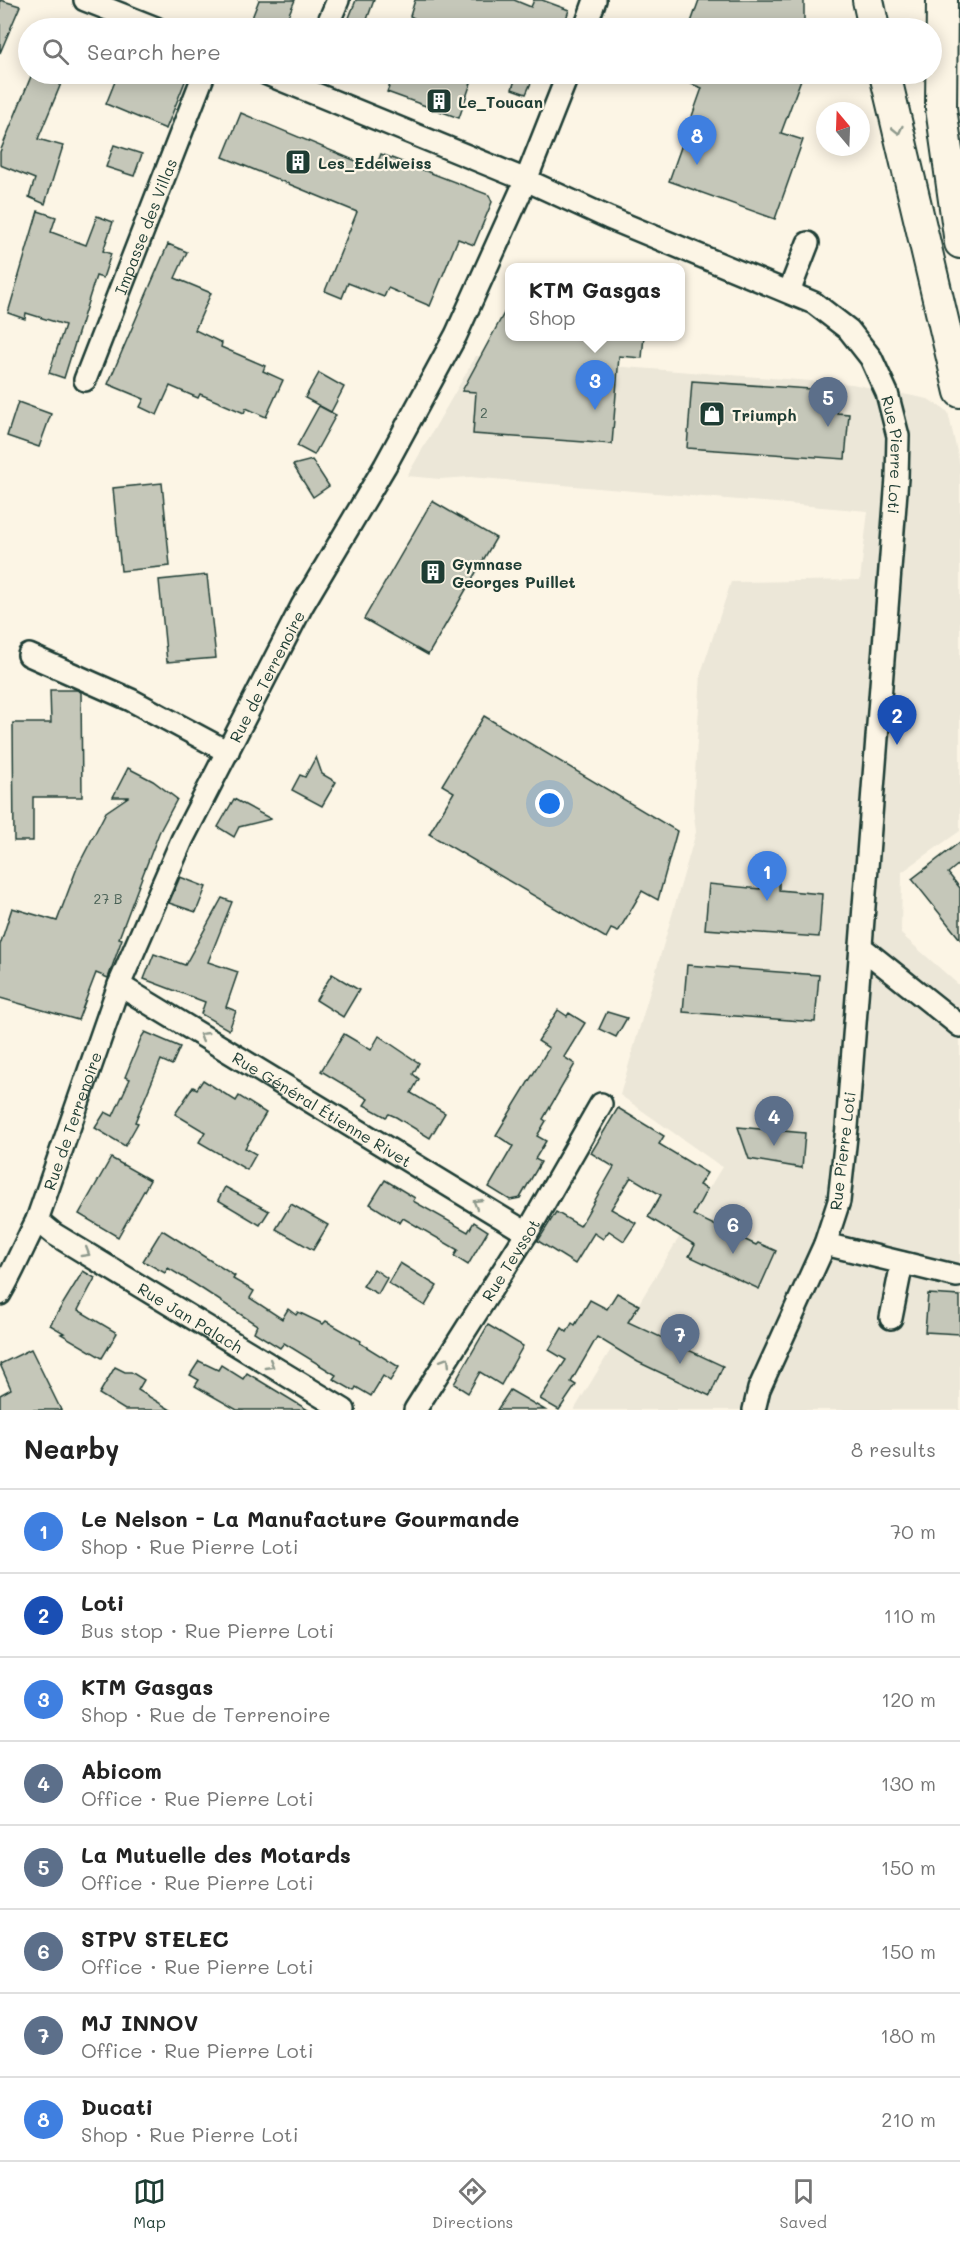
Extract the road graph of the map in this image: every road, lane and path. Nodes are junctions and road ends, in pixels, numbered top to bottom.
1 (85, 0) edge
2 (338, 0) edge
3 (595, 0) edge
4 (868, 0) edge
5 (942, 0) edge
6 (109, 4) edge
7 (136, 18) edge
8 (330, 18) edge
9 (589, 18) edge
10 (872, 18) edge
11 (942, 18) edge
12 (200, 84) edge
13 (314, 84) edge
14 (564, 84) edge
15 (887, 84) edge
16 (941, 84) edge
17 (526, 180) junction
18 (808, 243) dead end
19 (960, 243) edge
20 (789, 291) junction
21 (86, 380) dead end
22 (960, 392) edge
23 (29, 655) dead end
24 (228, 752) junction
25 (861, 947) junction
26 (119, 985) junction
27 (960, 1026) edge
28 (601, 1104) dead end
29 (37, 1220) junction
30 (527, 1233) junction
31 (825, 1244) junction
32 (8, 1263) edge
33 (902, 1263) junction
34 (957, 1276) dead end
35 (0, 1294) edge
36 (891, 1318) dead end
37 (344, 1410) edge
38 (415, 1410) edge
39 (754, 1410) edge

1 - 6 street
2 - 8 street
3 - 9 street
4 - 10 highway
5 - 11 highway
6 - 7 street
12 - 21 street, Impasse des Villas
13 - 17 street, Rue Pierre Loti
14 - 17 street, Rue de Terrenoire
15 -> 22 highway
16 - 19 highway
17 - 20 street, Rue Pierre Loti
17 - 24 street, Rue de Terrenoire
18 - 20 street
20 - 25 street, Rue Pierre Loti
23 - 24 street
24 - 26 street, Rue de Terrenoire
25 - 27 street
25 - 31 street, Rue Pierre Loti
26 - 29 street, Rue de Terrenoire
30 -> 26 street, Rue Général Étienne Rivet
28 - 30 street, Rue Teyssot
29 - 32 street, Rue de Terrenoire
29 -> 37 street, Rue Jan Palach
38 -> 30 street, Rue Teyssot
31 - 33 street
31 - 39 street, Rue Pierre Loti
32 - 35 street, Rue de Terrenoire
33 - 34 street
33 - 36 street

